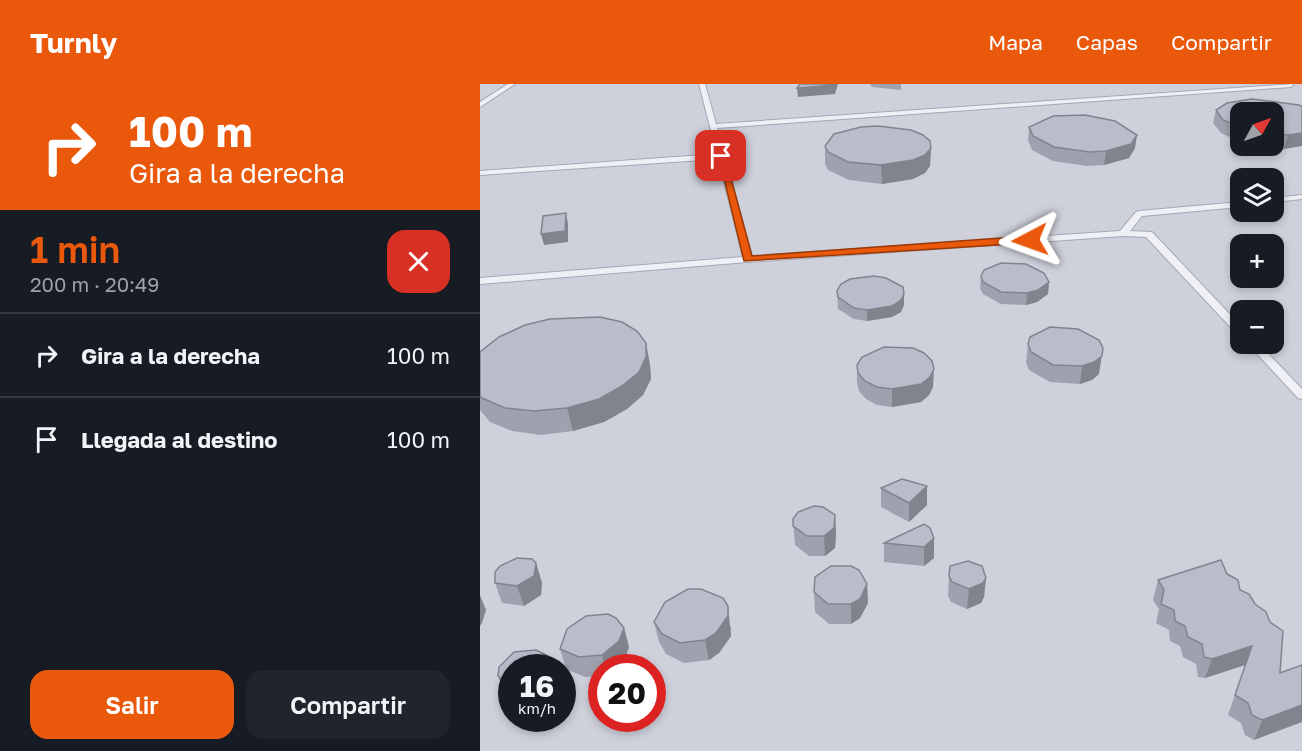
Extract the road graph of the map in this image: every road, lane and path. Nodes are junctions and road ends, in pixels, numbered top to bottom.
1 (512, 84) edge
2 (702, 84) edge
3 (1280, 84) edge
4 (1291, 85) edge
5 (1302, 86) edge
6 (480, 105) edge
7 (713, 126) junction
8 (721, 156) junction
9 (480, 173) edge
10 (1302, 197) edge
11 (1284, 199) edge
12 (1230, 205) edge
13 (1124, 233) junction
14 (748, 259) junction
15 (480, 281) edge
16 (1230, 320) edge
17 (1262, 354) edge
18 (1302, 396) edge

1 - 6 lane
2 - 7 lane
3 - 4 lane
4 - 5 lane
4 - 7 lane
7 - 8 lane
8 - 9 lane
8 - 14 lane
10 - 11 lane
12 - 13 lane
13 - 14 lane
13 - 16 lane
14 - 15 lane
17 - 18 lane

